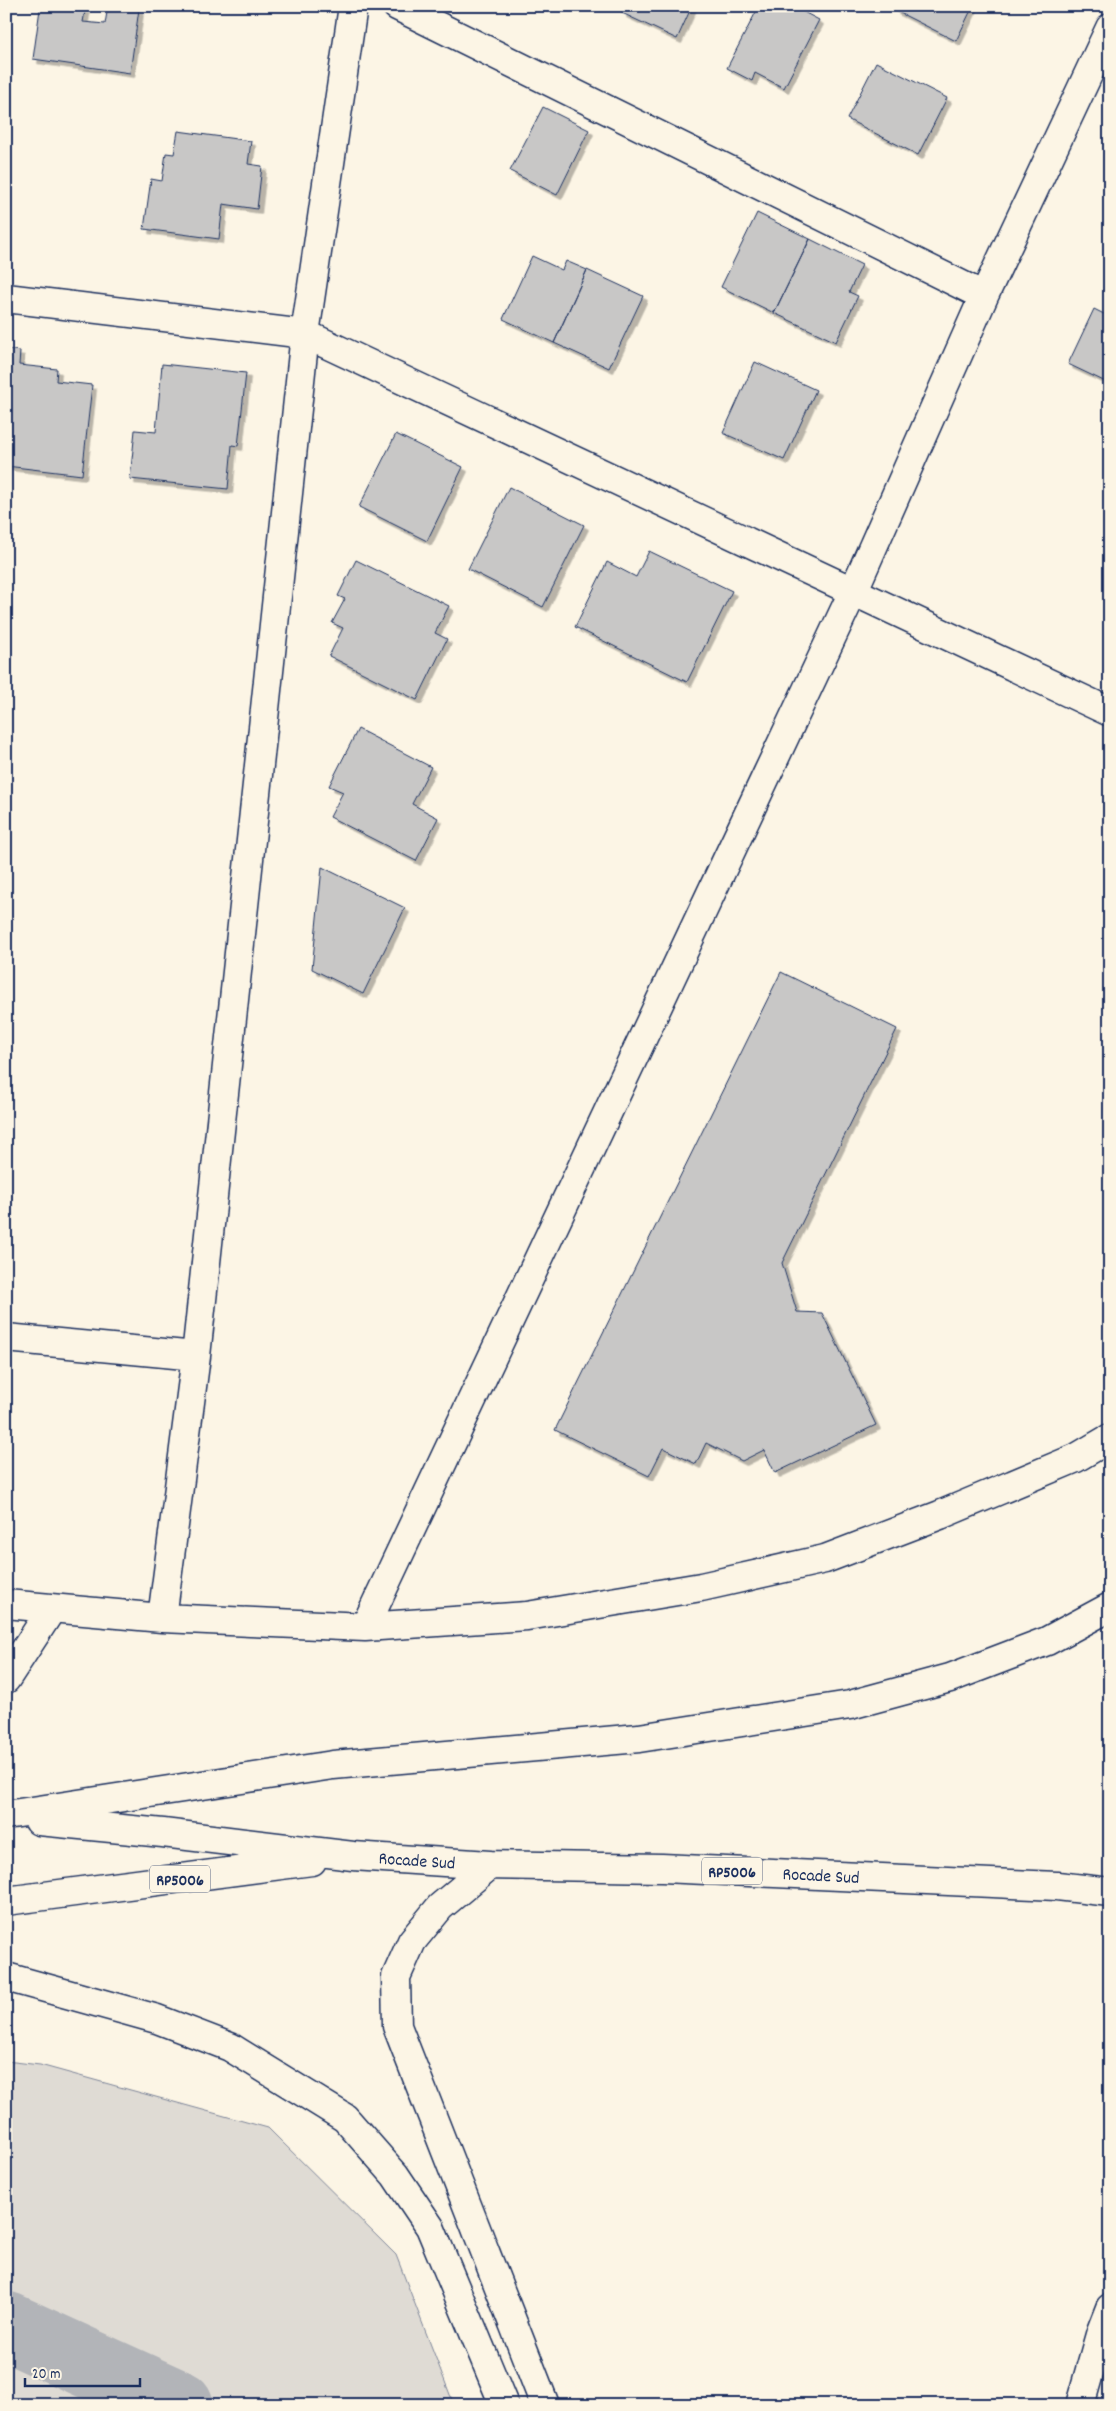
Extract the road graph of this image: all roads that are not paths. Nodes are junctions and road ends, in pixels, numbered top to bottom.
1 (353, 6) edge
2 (397, 6) edge
3 (1110, 28) edge
4 (984, 296) junction
5 (6, 298) edge
6 (305, 334) junction
7 (853, 592) junction
8 (1110, 712) edge
9 (6, 1338) edge
10 (196, 1356) junction
11 (1110, 1438) edge
12 (6, 1604) edge
13 (1110, 1607) edge
14 (51, 1610) junction
15 (162, 1618) junction
16 (365, 1627) junction
17 (6, 1679) edge
18 (6, 1816) edge
19 (353, 1856) junction
20 (490, 1865) junction
21 (1110, 1892) edge
22 (6, 1901) edge
23 (6, 1977) edge
24 (1110, 2308) edge
25 (504, 2405) edge
26 (545, 2405) edge
27 (1080, 2405) edge

1 - 6 main road
2 - 4 main road
3 - 4 main road
4 - 7 main road
5 - 6 main road
6 - 7 main road
6 - 10 main road
7 - 8 main road
7 - 16 main road
9 - 10 main road
10 - 15 main road
11 - 16 main road
12 - 14 main road
13 - 18 main road
14 - 15 main road
14 - 17 main road
15 - 16 main road
18 - 19 main road, Rocade Sud / RP5006
19 - 20 main road, Rocade Sud / RP5006
19 - 22 main road, Rocade Sud / RP5006
20 - 21 main road, Rocade Sud / RP5006
20 - 26 main road
23 - 25 main road
24 - 27 main road

